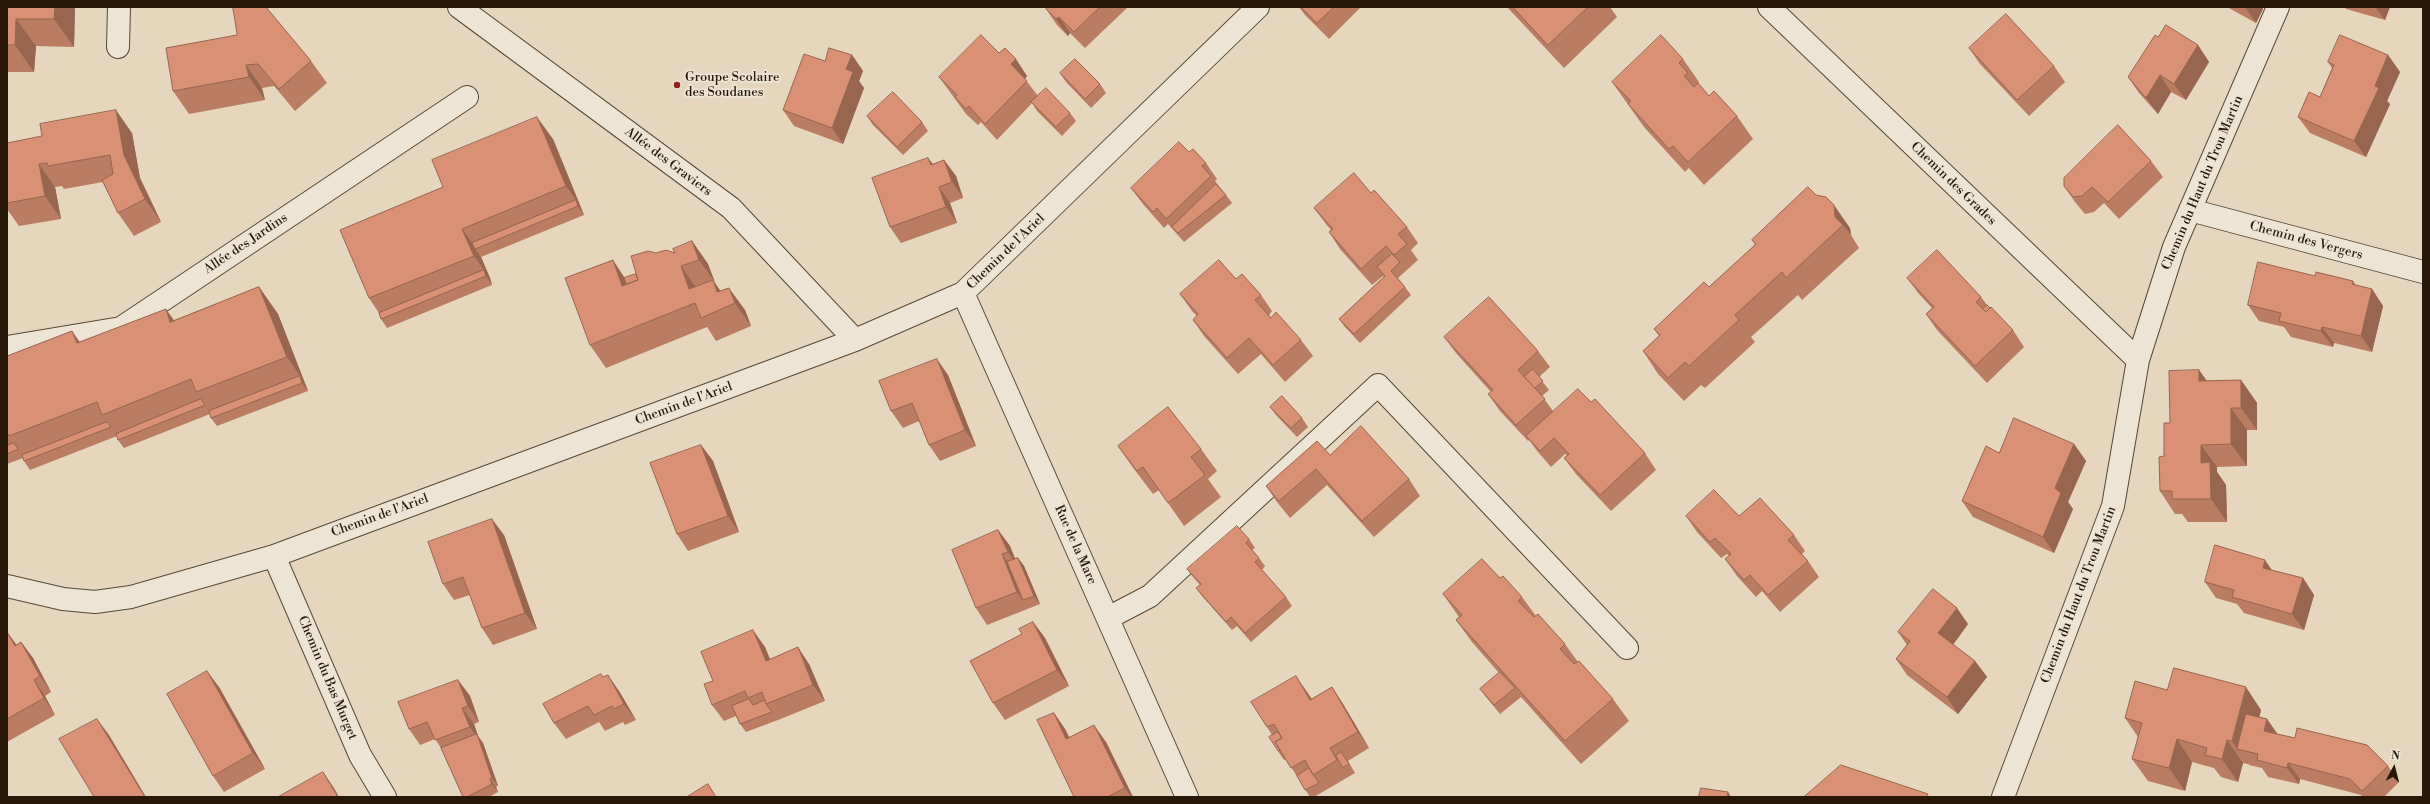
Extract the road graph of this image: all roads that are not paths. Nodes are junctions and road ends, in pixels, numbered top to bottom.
1 (119, 7) edge
2 (459, 7) edge
3 (1258, 7) edge
4 (1769, 7) edge
5 (2278, 7) edge
6 (118, 47) dead end
7 (467, 96) dead end
8 (2190, 210) junction
9 (2423, 272) edge
10 (963, 293) junction
11 (855, 340) junction
12 (7, 347) edge
13 (2138, 360) junction
14 (274, 556) junction
15 (7, 586) edge
16 (1108, 618) junction
17 (1627, 648) dead end
18 (385, 797) edge
19 (1187, 797) edge
20 (2003, 797) edge

1 - 6 street
2 - 11 street, Allée des Graviers
3 - 10 street, Chemin de l'Ariel
4 - 13 street, Chemin des Grades
5 - 8 street, Chemin du Haut du Trou Martin
7 - 12 street, Allée des Jardins
8 - 9 street, Chemin des Vergers
8 - 13 street, Chemin du Haut du Trou Martin
10 - 11 street, Chemin de l'Ariel
10 - 16 street, Rue de la Mare
11 - 14 street, Chemin de l'Ariel
13 - 20 street, Chemin du Haut du Trou Martin
14 - 15 street, Chemin de l'Ariel
14 - 18 street, Chemin du Bas Murget
16 - 17 street
16 - 19 street, Rue de la Mare

